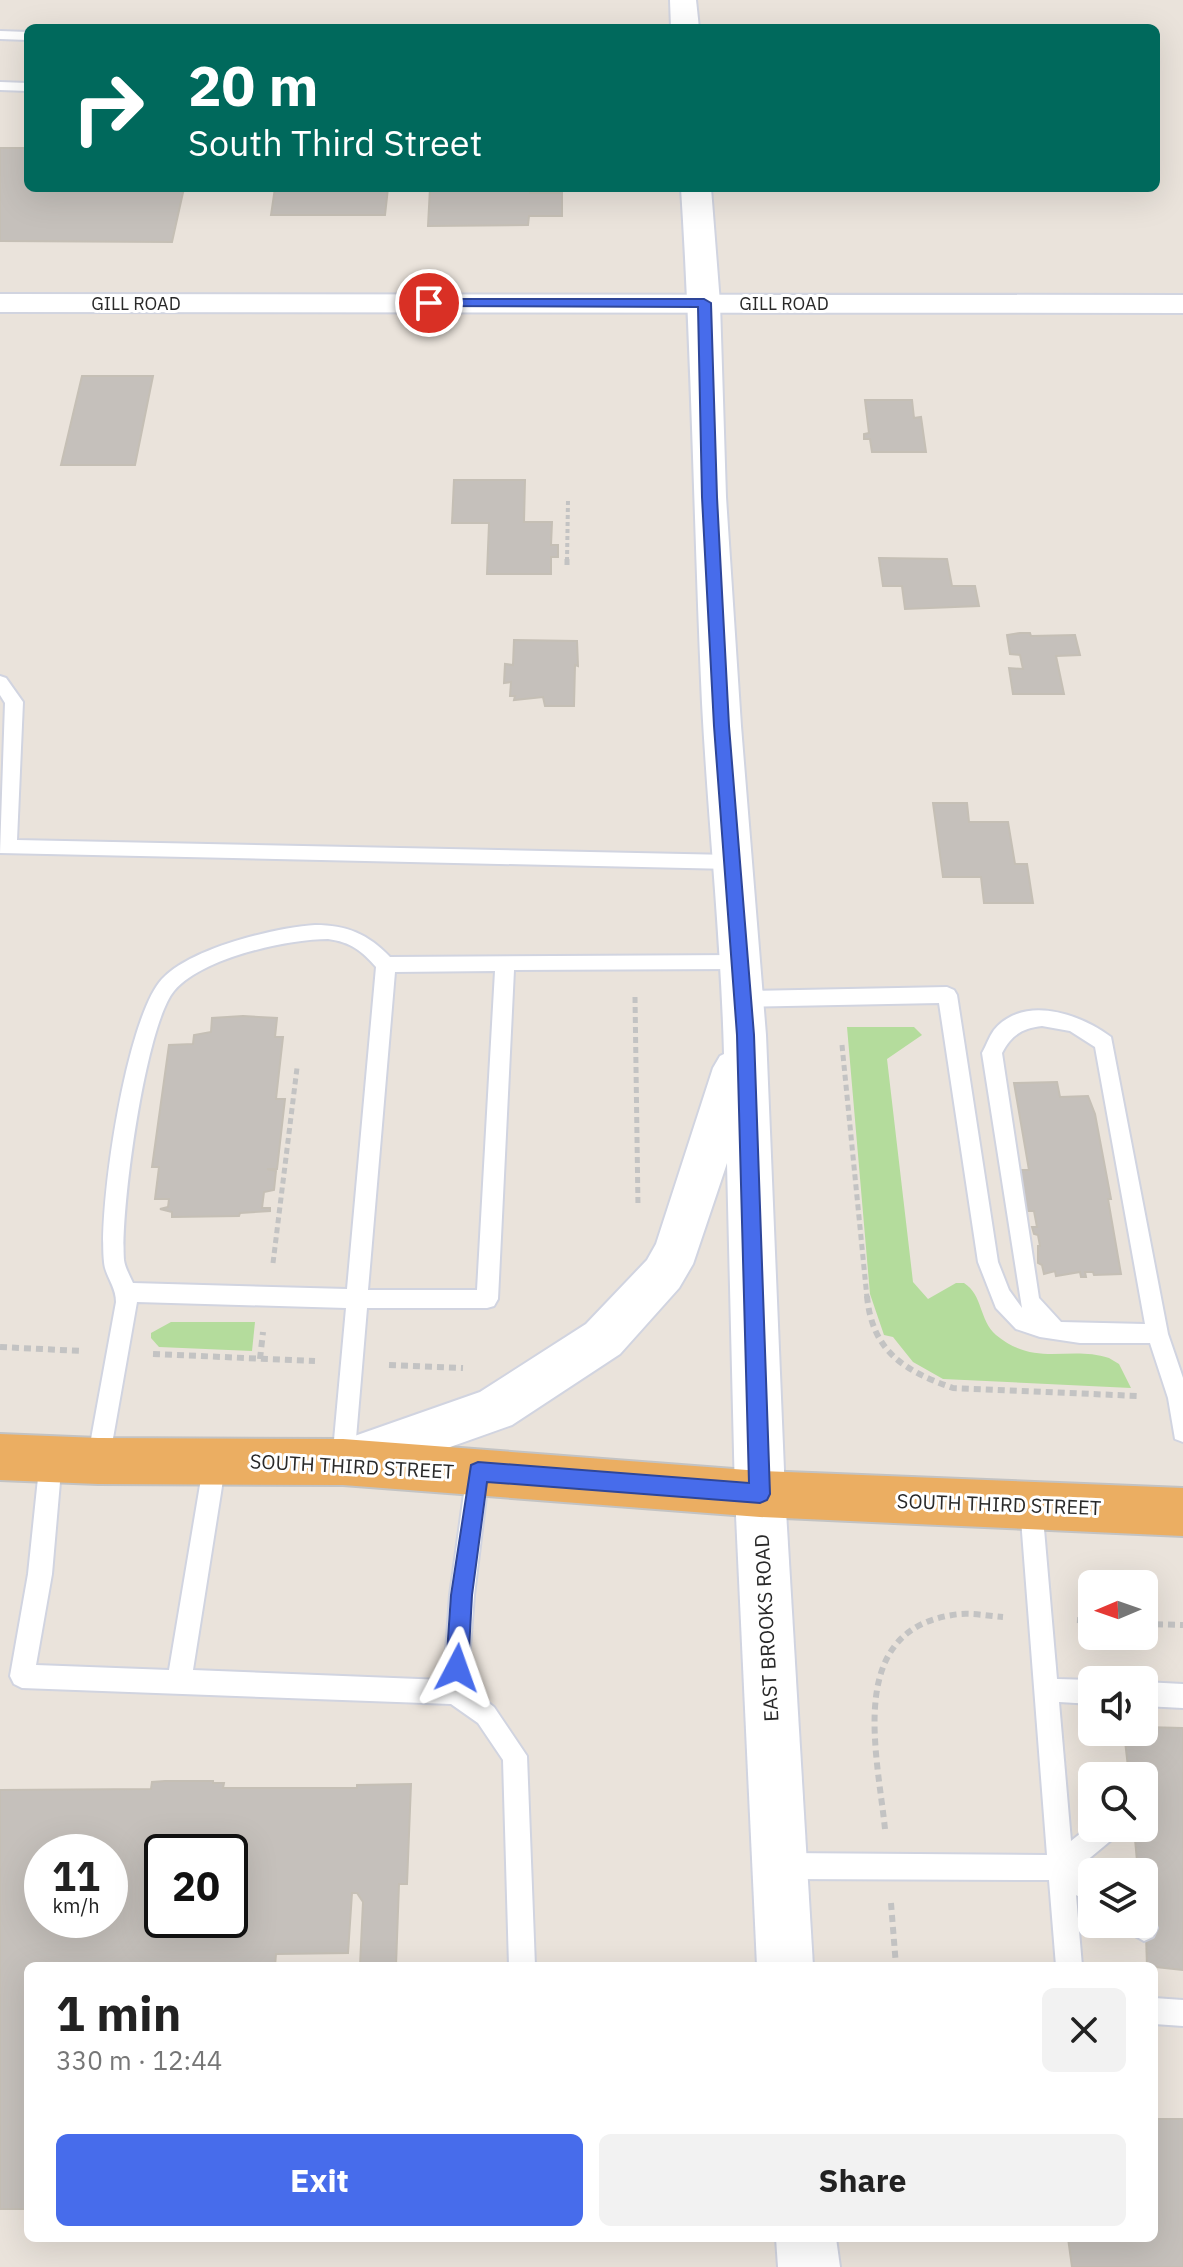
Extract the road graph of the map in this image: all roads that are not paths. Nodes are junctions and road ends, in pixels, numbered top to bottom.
1 (683, 0) edge
2 (685, 24) edge
3 (0, 35) edge
4 (24, 36) edge
5 (0, 86) edge
6 (24, 87) edge
7 (696, 192) edge
8 (0, 303) edge
9 (704, 303) junction
10 (1183, 304) edge
11 (0, 682) edge
12 (7, 701) edge
13 (4, 847) edge
14 (731, 862) junction
15 (738, 962) junction
16 (505, 963) junction
17 (386, 965) junction
18 (744, 1017) junction
19 (127, 1292) junction
20 (357, 1299) junction
21 (1056, 1331) junction
22 (1157, 1334) junction
23 (1183, 1432) edge
24 (0, 1457) edge
25 (51, 1459) junction
26 (98, 1461) junction
27 (215, 1461) junction
28 (343, 1462) junction
29 (478, 1472) junction
30 (760, 1494) junction
31 (1031, 1506) junction
32 (1183, 1512) edge
33 (179, 1682) junction
34 (1046, 1690) junction
35 (1078, 1691) edge
36 (455, 1692) junction
37 (1158, 1695) edge
38 (1183, 1696) edge
39 (1090, 1842) edge
40 (778, 1866) junction
41 (1059, 1868) junction
42 (1078, 1881) edge
43 (522, 1962) edge
44 (785, 1962) edge
45 (1069, 1962) edge
46 (1158, 2011) edge
47 (1183, 2013) edge
48 (806, 2242) edge
49 (809, 2267) edge

1 - 2 main road
3 - 4 lane
5 - 6 lane
7 - 9 main road, EAST BROOKS ROAD
8 - 9 street, GILL ROAD
9 - 10 street, GILL ROAD
9 - 14 main road, EAST BROOKS ROAD
11 - 12 lane
12 - 13 lane
13 - 14 lane
14 - 15 main road, EAST BROOKS ROAD
15 - 16 lane
15 - 18 main road, EAST BROOKS ROAD
16 - 17 lane
16 - 20 lane
17 - 19 lane
17 - 20 lane
18 - 21 lane
18 - 28 main road
18 - 30 main road, EAST BROOKS ROAD
19 - 20 lane
19 - 26 lane
20 - 28 lane
21 - 22 lane
21 - 22 lane
22 - 23 lane
24 - 25 highway, SOUTH THIRD STREET
25 - 26 highway, SOUTH THIRD STREET
25 - 33 lane
26 - 27 highway, SOUTH THIRD STREET
27 - 28 highway, SOUTH THIRD STREET
27 - 33 lane
28 - 29 highway, SOUTH THIRD STREET
29 - 30 highway, SOUTH THIRD STREET
29 - 36 lane
30 - 31 highway, SOUTH THIRD STREET
30 - 40 main road, EAST BROOKS ROAD
31 - 32 highway, SOUTH THIRD STREET
31 - 34 lane
33 - 36 lane
34 - 35 lane
34 - 41 lane
36 - 43 lane
37 - 38 lane
39 - 41 lane
40 - 41 lane
40 - 44 main road, EAST BROOKS ROAD
41 - 42 lane
41 - 45 lane
46 - 47 lane
48 - 49 main road

